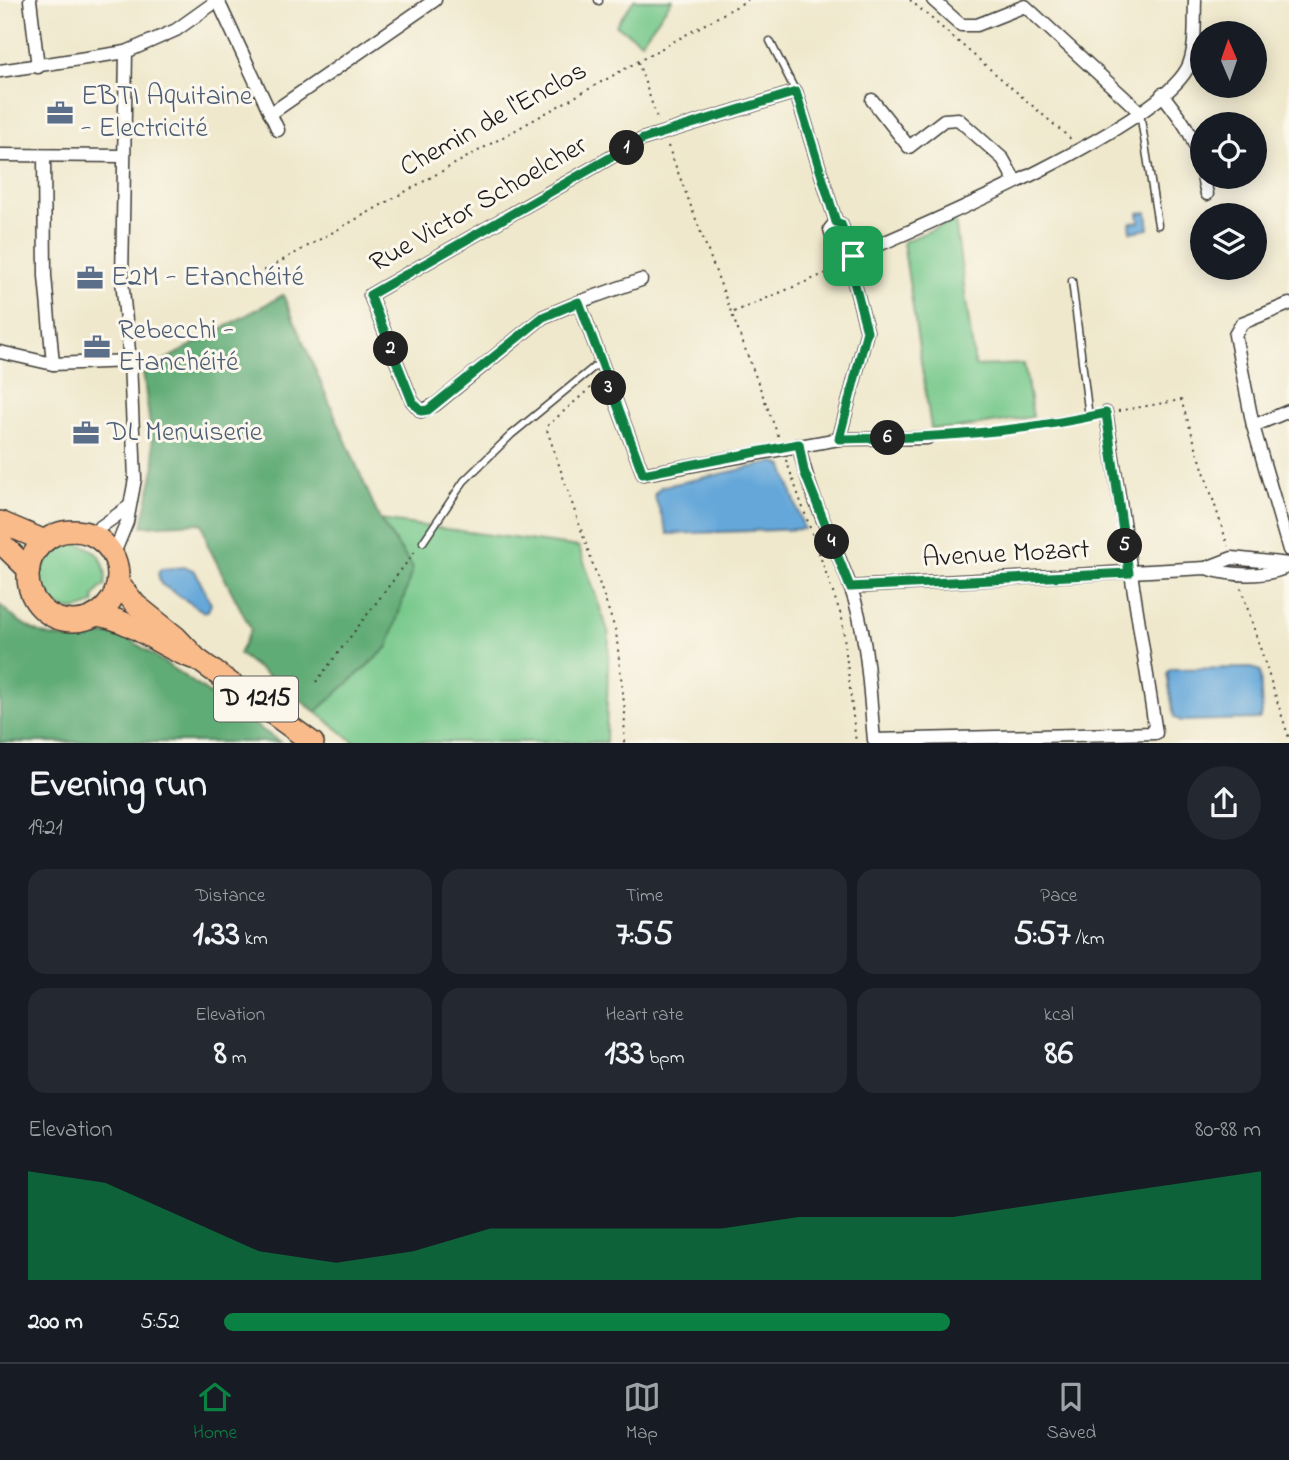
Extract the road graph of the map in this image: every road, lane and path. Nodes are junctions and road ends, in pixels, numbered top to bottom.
1 (30, 0) edge
2 (218, 0) edge
3 (435, 0) edge
4 (748, 0) edge
5 (910, 0) edge
6 (933, 0) edge
7 (1195, 0) edge
8 (770, 41) dead end
9 (126, 52) junction
10 (638, 62) junction
11 (38, 67) junction
12 (0, 71) edge
13 (796, 92) junction
14 (1162, 94) junction
15 (872, 100) dead end
16 (1140, 112) junction
17 (270, 114) junction
18 (278, 130) dead end
19 (1190, 131) edge
20 (662, 132) junction
21 (1080, 148) junction
22 (0, 155) edge
23 (44, 156) junction
24 (123, 156) junction
25 (1015, 181) junction
26 (1206, 189) edge
27 (1207, 194) dead end
28 (1158, 225) dead end
29 (848, 263) junction
30 (258, 274) dead end
31 (641, 280) dead end
32 (1072, 281) dead end
33 (579, 302) junction
34 (1289, 304) edge
35 (733, 312) junction
36 (0, 352) edge
37 (130, 361) junction
38 (599, 363) junction
39 (53, 364) junction
40 (604, 376) junction
41 (1289, 411) edge
42 (1106, 413) junction
43 (1088, 417) junction
44 (1253, 426) junction
45 (992, 432) joint
46 (927, 438) joint
47 (839, 439) junction
48 (799, 444) junction
49 (782, 447) junction
50 (127, 508) junction
51 (0, 522) edge
52 (93, 536) junction
53 (45, 541) junction
54 (423, 541) joint
55 (0, 542) edge
56 (1289, 550) edge
57 (113, 556) junction
58 (1232, 558) junction
59 (1289, 565) edge
60 (1206, 568) junction
61 (29, 570) junction
62 (1129, 573) junction
63 (1236, 574) junction
64 (118, 583) junction
65 (850, 587) junction
66 (97, 615) junction
67 (197, 659) junction
68 (316, 682) dead end
69 (1289, 737) edge
70 (1156, 738) edge
71 (313, 743) edge
72 (624, 743) edge
73 (856, 743) edge

1 - 11 street
2 - 9 street
2 - 17 street
3 - 17 street
4 - 10 path, Chemin de l'Enclos
5 - 21 path
6 - 16 street
7 - 14 street
8 - 13 lane
9 - 11 street
9 - 24 street
10 - 20 path
10 - 30 path, Chemin de l'Enclos
11 - 12 street
13 - 20 street, Rue Victor Schoelcher
13 - 29 street
14 - 16 street
14 - 19 street
15 - 25 street
16 - 21 street
16 - 28 lane
17 - 18 street
20 - 33 street, Rue Victor Schoelcher
20 - 35 path
21 - 25 street
22 - 23 street
23 - 24 street
23 - 39 street
24 - 37 street
25 - 29 street
26 - 27 street
29 - 35 path
29 - 47 street
31 - 33 street, Rue Victor Schoelcher
32 - 43 lane
33 - 38 street
34 - 44 street
35 - 49 path
36 - 39 street
37 - 39 street
37 - 50 street
38 - 40 street
38 - 54 lane
40 - 49 street
40 - 72 path
41 - 44 street
42 - 43 lane
42 - 58 path
42 - 62 street
43 - 45 lane
44 - 56 street
45 - 46 path
46 - 47 street
47 - 48 street
48 - 49 street
48 - 65 street
49 - 73 path
50 - 52 street
50 - 57 street
51 - 53 main road
52 - 53 main road
52 - 57 main road
53 - 61 main road
54 - 68 path
55 - 61 main road
57 - 64 main road
58 - 59 street, Avenue Mozart
58 - 60 street, Avenue Mozart
59 - 63 street, Avenue Mozart
60 - 62 street, Avenue Mozart
60 - 63 street, Avenue Mozart
61 - 66 main road
62 - 65 street, Avenue Mozart
62 - 70 street
63 - 69 path
64 - 66 main road
64 - 67 main road, D 1215
65 - 70 street
66 - 67 main road, D 1215
67 - 71 main road, D 1215

